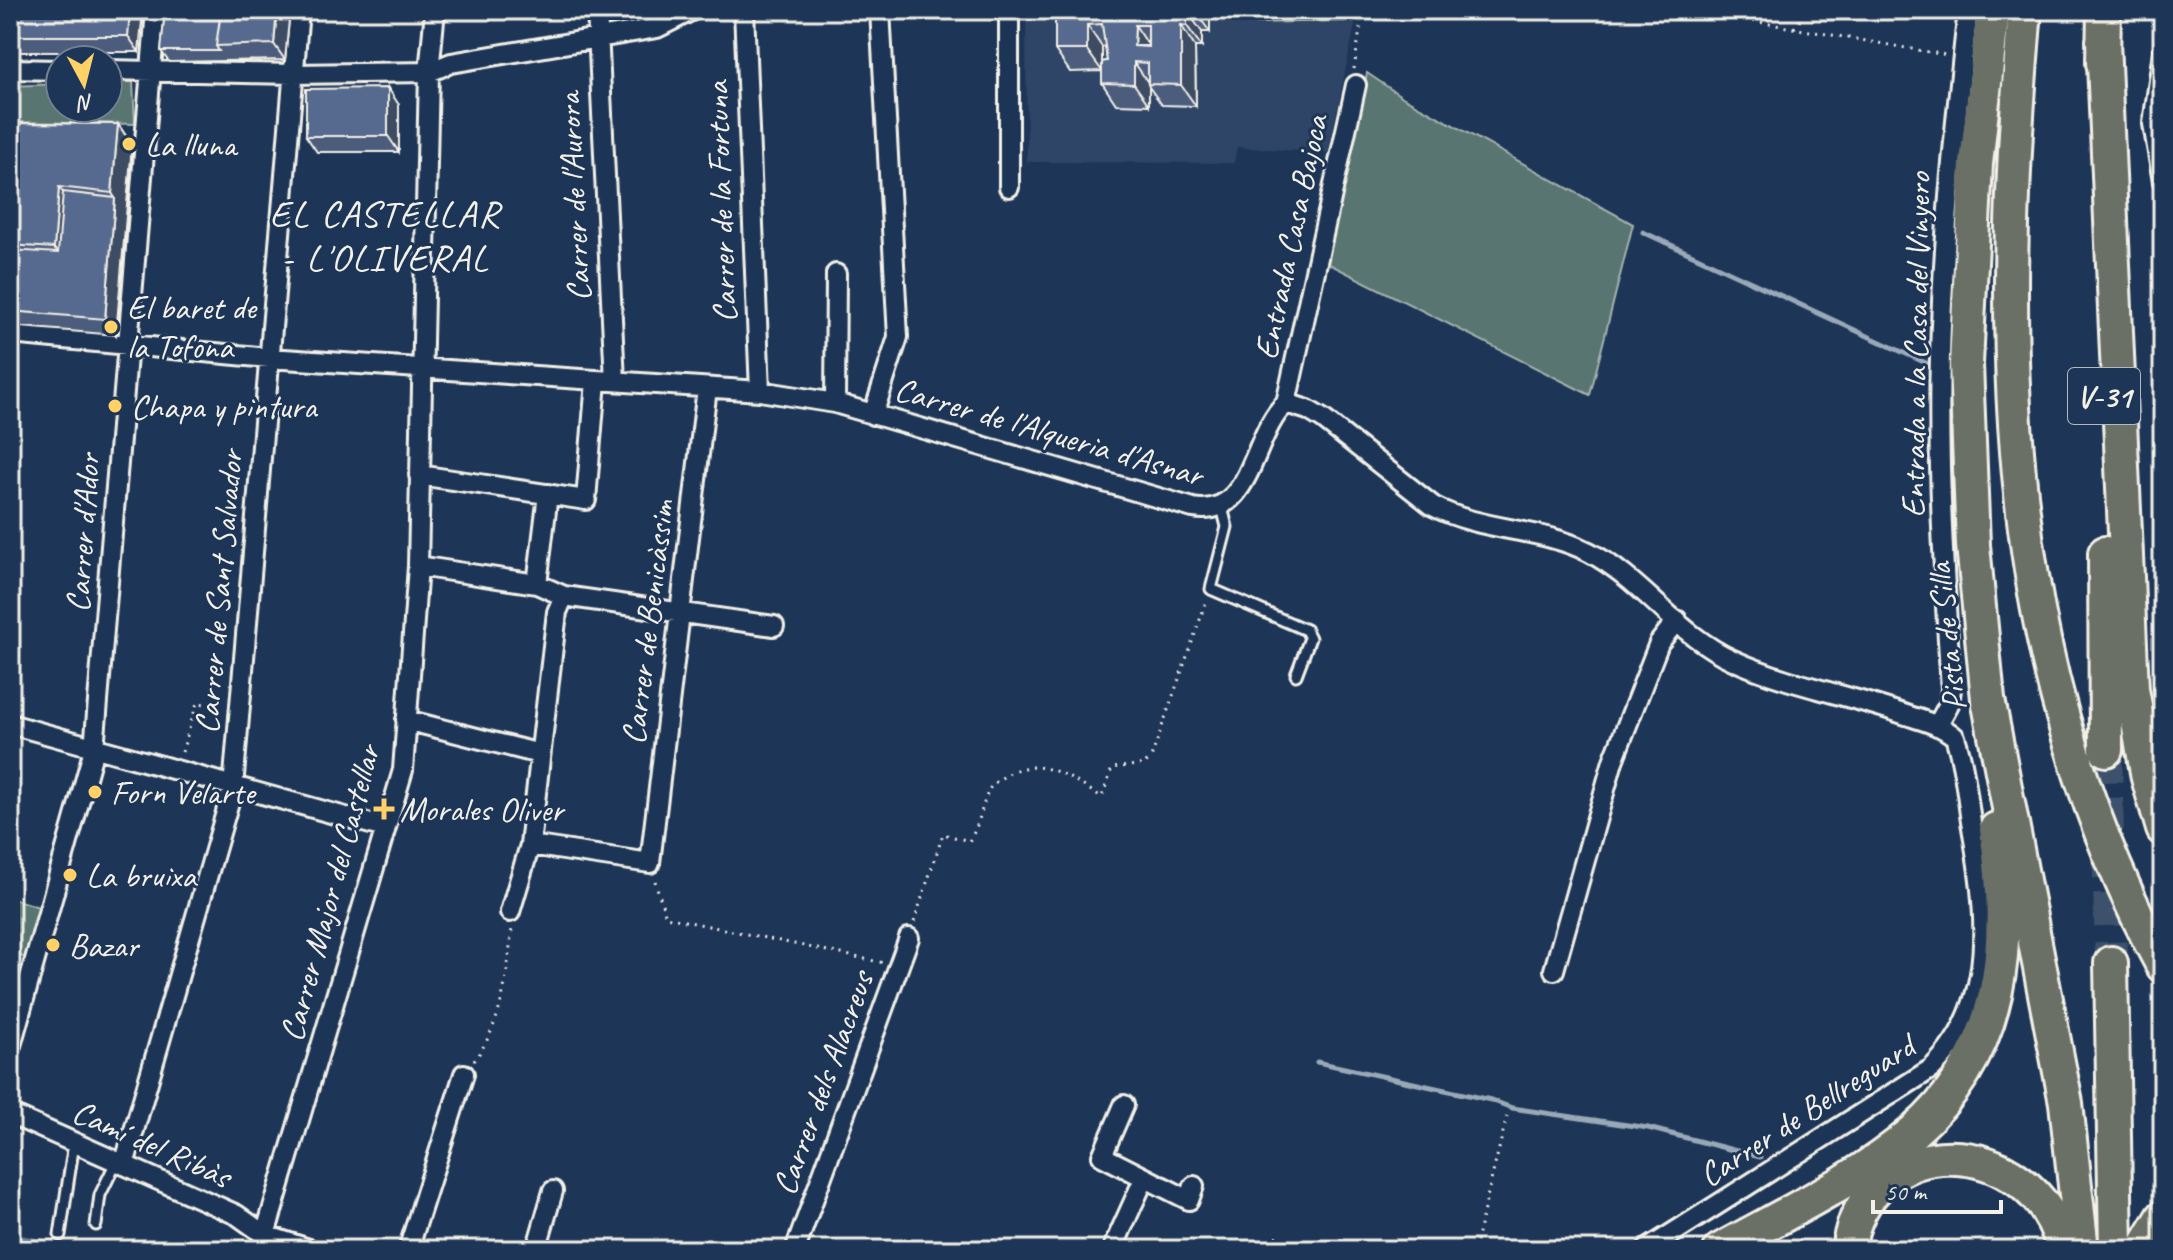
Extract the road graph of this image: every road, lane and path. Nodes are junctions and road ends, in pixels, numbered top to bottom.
1 (156, 10) edge
2 (299, 10) edge
3 (435, 10) edge
4 (597, 10) edge
5 (693, 10) edge
6 (744, 10) edge
7 (880, 10) edge
8 (1009, 10) edge
9 (1363, 10) edge
10 (1511, 10) edge
11 (1690, 10) edge
12 (1808, 10) edge
13 (2025, 10) edge
14 (1985, 14) edge
15 (1508, 18) dead end
16 (2103, 26) edge
17 (1794, 28) junction
18 (597, 37) junction
19 (2163, 51) edge
20 (1963, 56) junction
21 (10, 69) edge
22 (44, 70) edge
23 (124, 70) edge
24 (151, 70) junction
25 (429, 72) junction
26 (293, 74) junction
27 (1356, 85) joint
28 (122, 135) dead end
29 (147, 136) junction
30 (2163, 182) edge
31 (1009, 187) dead end
32 (836, 274) dead end
33 (10, 334) edge
34 (128, 343) junction
35 (269, 358) junction
36 (424, 370) junction
37 (606, 381) junction
38 (707, 388) junction
39 (760, 391) junction
40 (835, 403) junction
41 (1286, 403) junction
42 (873, 415) junction
43 (419, 475) junction
44 (548, 494) junction
45 (1222, 507) junction
46 (418, 566) junction
47 (537, 584) junction
48 (1211, 589) junction
49 (564, 596) junction
50 (680, 611) junction
51 (1677, 620) junction
52 (774, 626) dead end
53 (1296, 675) dead end
54 (1988, 699) junction
55 (230, 706) dead end
56 (406, 720) junction
57 (10, 724) edge
58 (1937, 726) junction
59 (94, 749) junction
60 (2106, 750) tunnel mouth
61 (540, 754) junction
62 (180, 759) dead end
63 (233, 788) junction
64 (385, 828) junction
65 (2163, 829) edge
66 (530, 845) junction
67 (650, 863) junction
68 (510, 912) joint
69 (909, 938) joint
70 (2111, 963) tunnel mouth
71 (899, 966) junction
72 (2163, 966) edge
73 (1554, 970) dead end
74 (10, 1049) edge
75 (464, 1074) joint
76 (1124, 1105) dead end
77 (1508, 1112) dead end
78 (10, 1114) edge
79 (74, 1143) junction
80 (120, 1163) junction
81 (1144, 1179) junction
82 (1194, 1186) dead end
83 (553, 1191) dead end
84 (2163, 1217) edge
85 (96, 1225) dead end
86 (60, 1235) dead end
87 (265, 1235) junction
88 (1307, 1244) dead end
89 (312, 1250) edge
90 (408, 1250) edge
91 (536, 1250) edge
92 (795, 1250) edge
93 (1112, 1250) edge
94 (1271, 1250) edge
95 (1474, 1250) edge
96 (1646, 1250) edge
97 (1720, 1250) edge
98 (1848, 1250) edge
99 (2064, 1250) edge
100 (2082, 1250) edge
101 (2116, 1250) edge
102 (2143, 1250) edge

1 - 24 street, Carrer d'Ador
2 - 26 street, Carrer de Sant Salvador
3 - 25 street, Carrer Major del Castellar
4 - 18 street, Carrer de l'Aurora
5 - 18 street
6 - 39 street, Carrer de la Fortuna
7 - 42 street
8 - 31 street
9 - 27 path
10 - 15 path
11 - 17 path
12 - 17 path
13 - 72 highway
14 - 20 street, Entrada a la Casa del Vinyero
14 - 54 highway, Pista de Silla
16 - 60 highway, V-31
16 - 65 highway
17 - 20 path
18 - 25 street
18 - 37 street, Carrer de l'Aurora
19 - 30 street
20 - 58 street, Entrada a la Casa del Vinyero
21 - 22 street
23 - 24 street
24 - 26 street
24 - 29 street, Carrer d'Ador
25 - 26 street
25 - 36 street, Carrer Major del Castellar
26 - 35 street, Carrer de Sant Salvador
27 - 41 street, Entrada Casa Bajoca
28 - 29 street
29 - 34 street, Carrer d'Ador
32 - 40 street
33 - 34 street, Carrer de l'Alqueria d'Asnar
34 - 35 street, Carrer de l'Alqueria d'Asnar
34 - 59 street, Carrer d'Ador
35 - 36 street, Carrer de l'Alqueria d'Asnar
35 - 63 street, Carrer de Sant Salvador
36 - 37 street, Carrer de l'Alqueria d'Asnar
36 - 43 street, Carrer Major del Castellar
37 - 38 street, Carrer de l'Alqueria d'Asnar
37 - 44 street, Carrer de l'Aurora
38 - 39 street, Carrer de l'Alqueria d'Asnar
38 - 50 street, Carrer de Benicàssim
39 - 40 street, Carrer de l'Alqueria d'Asnar
40 - 42 street, Carrer de l'Alqueria d'Asnar
41 - 45 street, Carrer de l'Alqueria d'Asnar
41 - 51 street
42 - 45 street, Carrer de l'Alqueria d'Asnar
43 - 44 street
43 - 46 street, Carrer Major del Castellar
44 - 47 street
45 - 48 lane
46 - 47 street
46 - 56 street, Carrer Major del Castellar
47 - 49 street
48 - 53 lane
48 - 69 path
49 - 50 street
49 - 61 street
50 - 52 street
50 - 67 street, Carrer de Benicàssim
51 - 58 street
51 - 73 street
54 - 97 highway
54 - 100 highway, Pista de Silla
55 - 62 path
56 - 61 street
56 - 64 street, Carrer Major del Castellar
57 - 59 street
58 - 96 street, Carrer de Bellreguard
59 - 63 street
59 - 74 street, Carrer d'Ador
61 - 66 street
63 - 64 street
63 - 80 street, Carrer de Sant Salvador
64 - 87 street, Carrer Major del Castellar
66 - 67 street
66 - 68 street
67 - 71 path
68 - 75 path
69 - 71 street, Carrer dels Alacreus
70 - 101 highway
71 - 92 street, Carrer dels Alacreus
75 - 90 street
76 - 81 street
77 - 95 path
78 - 79 street, Camí del Ribàs
79 - 80 street, Camí del Ribàs
79 - 86 lane
80 - 85 lane
80 - 87 street, Camí del Ribàs
81 - 82 street
81 - 93 street
83 - 91 street
84 - 102 highway
87 - 89 street
88 - 94 path
98 - 99 highway

